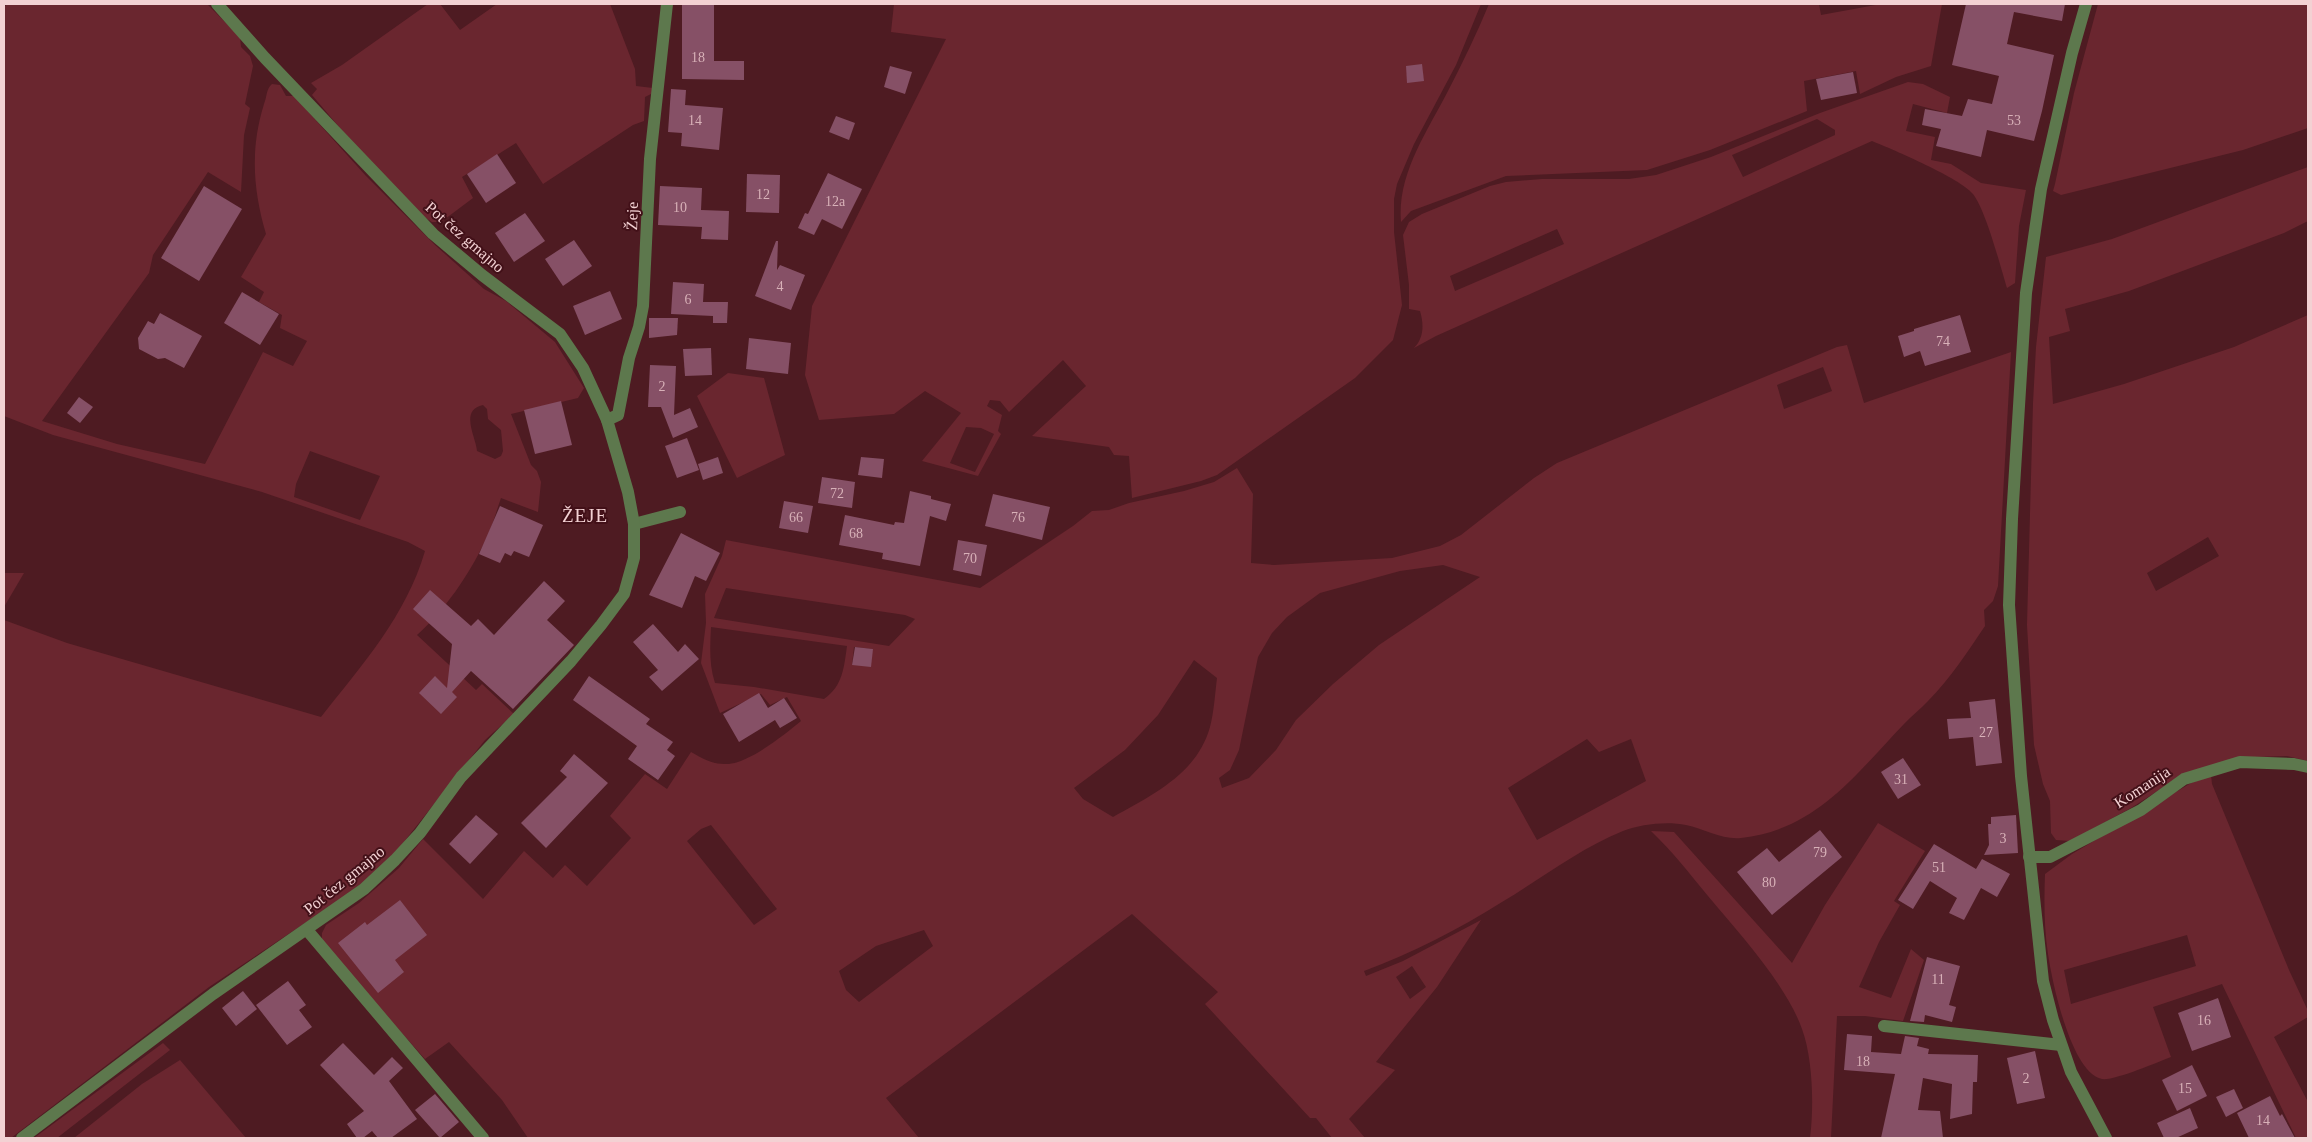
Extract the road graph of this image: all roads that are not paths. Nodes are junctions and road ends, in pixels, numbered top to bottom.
1 (217, 4) edge
2 (667, 4) edge
3 (2086, 4) edge
4 (607, 420) junction
5 (680, 512) dead end
6 (634, 524) junction
7 (2308, 767) edge
8 (2029, 858) junction
9 (307, 930) junction
10 (1884, 1026) dead end
11 (2061, 1045) junction
12 (22, 1138) edge
13 (483, 1138) edge
14 (2106, 1138) edge

1 - 4 street, Pot čez gmajno
2 - 4 street, Žeje
3 - 8 street
4 - 6 street, Pot čez gmajno
5 - 6 street
6 - 9 street, Pot čez gmajno
7 - 8 street, Komanija
8 - 11 street
9 - 12 street, Pot čez gmajno
9 - 13 street
10 - 11 street
11 - 14 street

